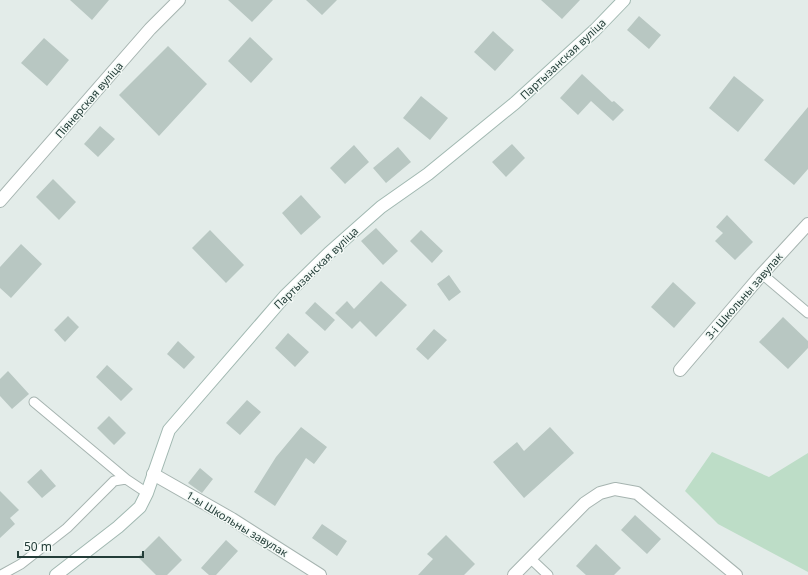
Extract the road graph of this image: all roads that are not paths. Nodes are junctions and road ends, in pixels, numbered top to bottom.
1 (179, 0) edge
2 (624, 0) edge
3 (0, 201) edge
4 (808, 224) edge
5 (762, 274) junction
6 (808, 313) edge
7 (680, 370) dead end
8 (34, 402) dead end
9 (153, 474) junction
10 (126, 479) junction
11 (148, 493) junction
12 (531, 559) junction
13 (1, 575) edge
14 (56, 575) edge
15 (320, 575) edge
16 (514, 575) edge
17 (548, 575) edge
18 (736, 575) edge

1 - 3 street, Піянерская вуліца
2 - 9 street, Партызанская вуліца
4 - 5 street, 3-і Школьны завулак
5 - 6 lane
5 - 7 street, 3-і Школьны завулак
8 - 10 lane
9 - 11 street, Партызанская вуліца
9 - 15 street, 1-ы Школьны завулак
10 - 11 lane
10 - 13 lane
11 - 14 street, Партызанская вуліца
12 - 16 street
12 - 17 lane
12 - 18 street

